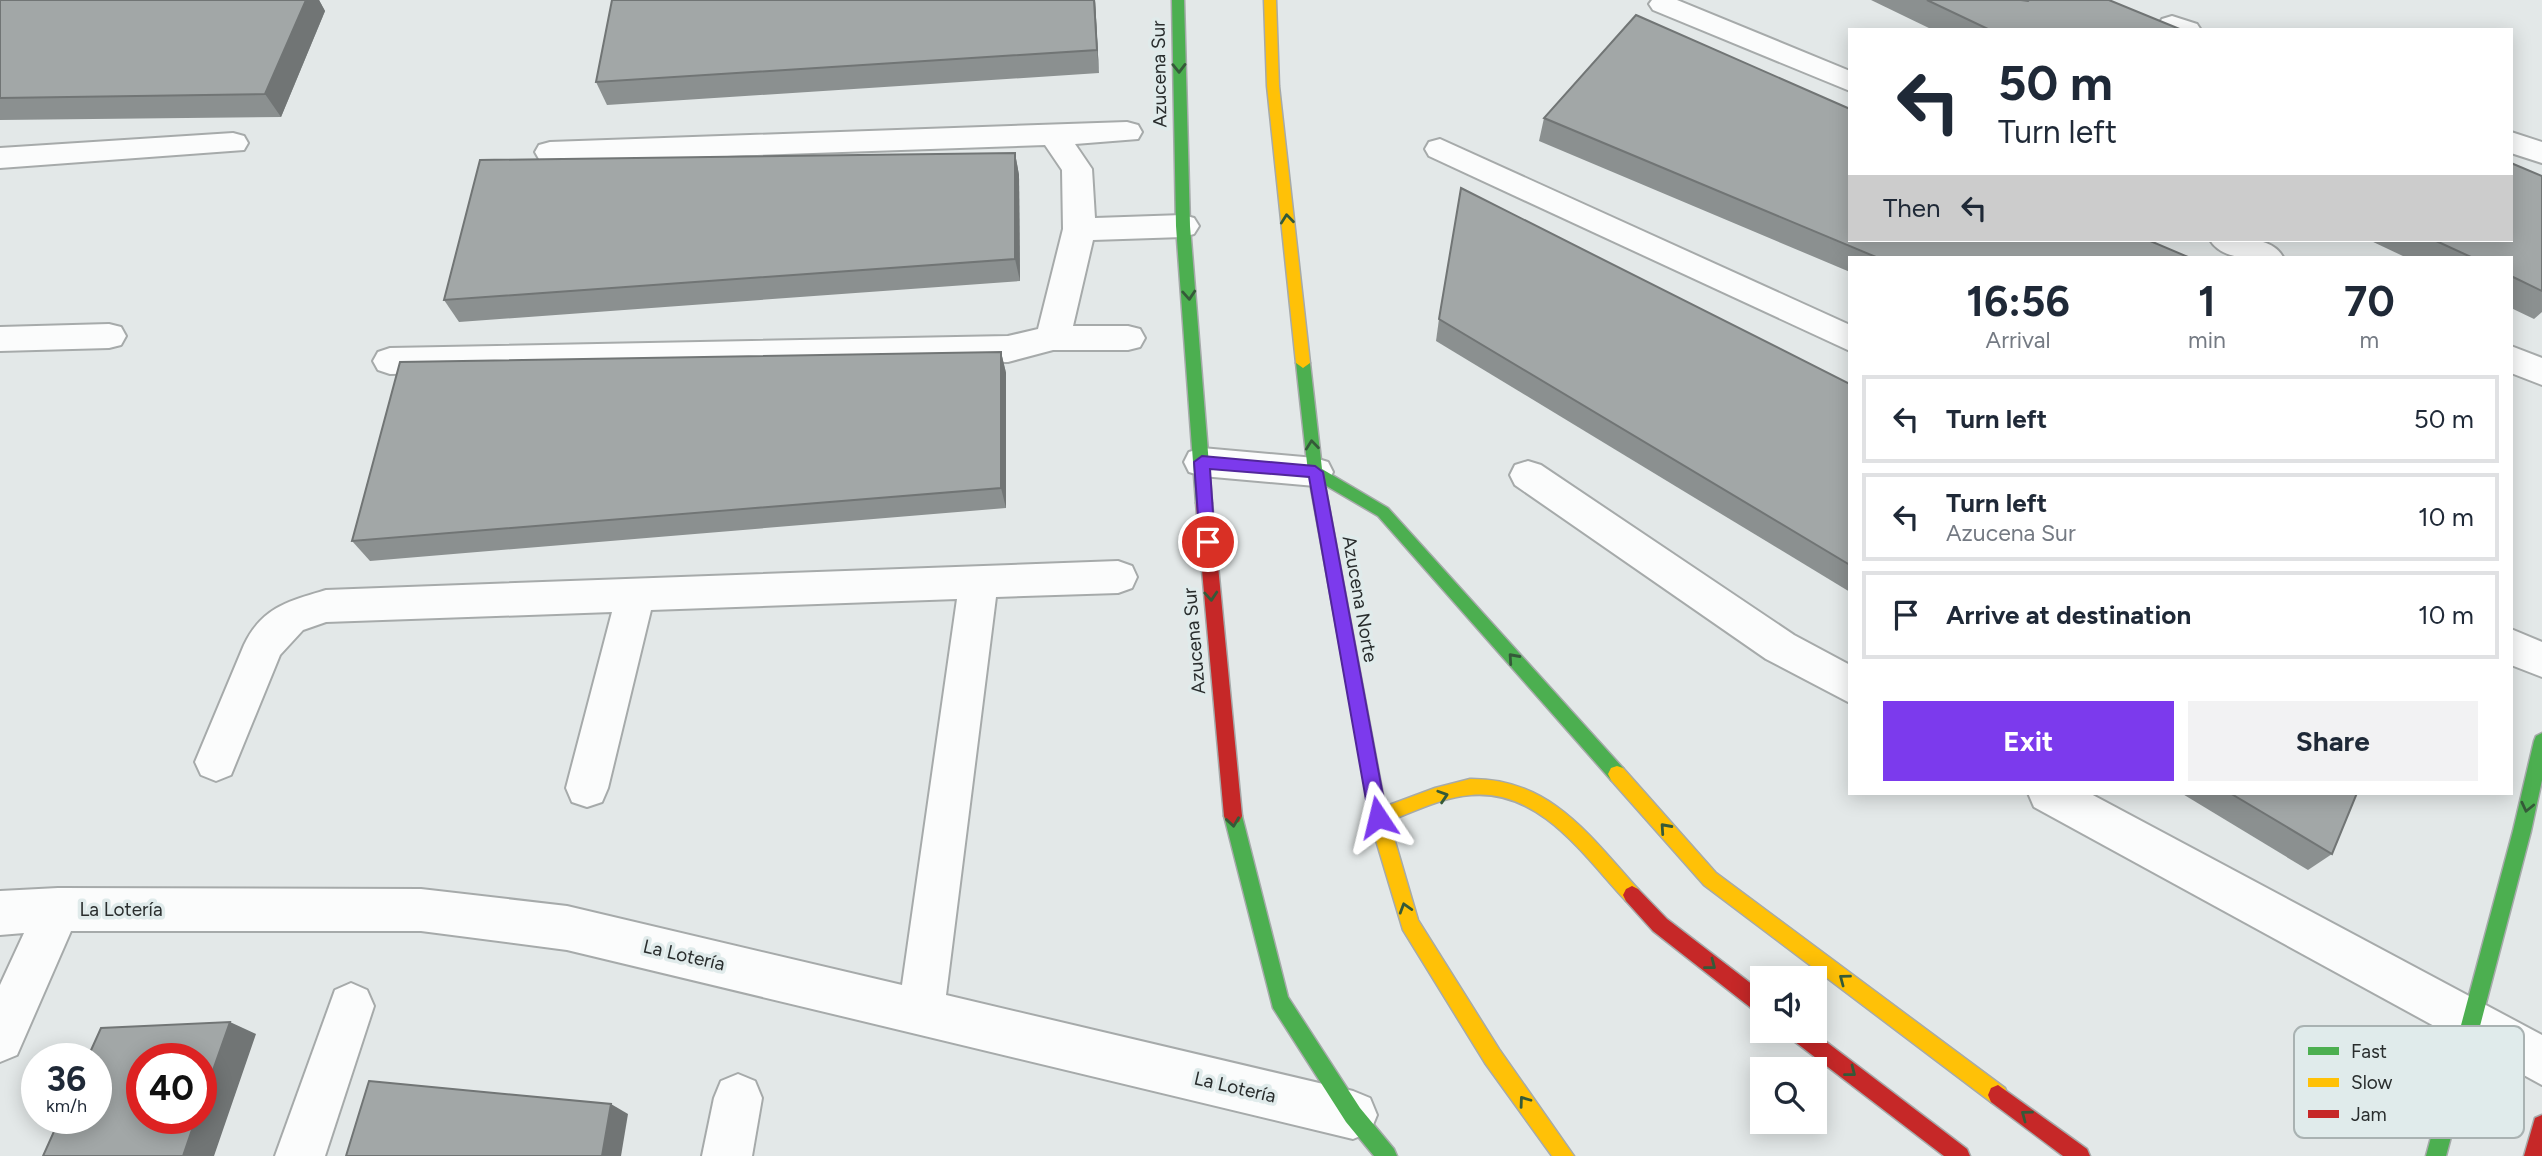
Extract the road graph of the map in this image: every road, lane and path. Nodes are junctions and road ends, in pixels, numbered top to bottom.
1 (1178, 0) edge
2 (1270, 0) edge
3 (1663, 4) dead end
4 (1848, 81) edge
5 (1127, 132) dead end
6 (1053, 135) junction
7 (233, 143) dead end
8 (2513, 143) edge
9 (1440, 149) dead end
10 (550, 152) dead end
11 (2542, 153) edge
12 (0, 158) edge
13 (1183, 226) junction
14 (1079, 229) junction
15 (2230, 242) edge
16 (2265, 256) edge
17 (109, 336) dead end
18 (1054, 338) junction
19 (1128, 338) dead end
20 (1848, 338) edge
21 (0, 339) edge
22 (2513, 360) edge
23 (390, 361) dead end
24 (2542, 372) edge
25 (1202, 462) junction
26 (1315, 472) junction
27 (1528, 475) dead end
28 (1118, 577) dead end
29 (979, 582) junction
30 (636, 594) junction
31 (2513, 647) edge
32 (2542, 660) edge
33 (1848, 684) edge
34 (2542, 741) edge
35 (216, 762) dead end
36 (587, 788) dead end
37 (2053, 795) edge
38 (1378, 817) junction
39 (58, 909) junction
40 (0, 913) edge
41 (1750, 995) edge
42 (351, 1006) dead end
43 (921, 1012) junction
44 (2473, 1023) junction
45 (2472, 1026) edge
46 (2478, 1026) edge
47 (0, 1038) edge
48 (1813, 1043) edge
49 (2524, 1051) edge
50 (2542, 1061) edge
51 (738, 1098) dead end
52 (1353, 1115) junction
53 (2542, 1125) edge
54 (2441, 1138) edge
55 (300, 1156) edge
56 (727, 1156) edge
57 (1387, 1156) edge
58 (1564, 1156) edge
59 (1959, 1156) edge
60 (2080, 1156) edge
61 (2436, 1156) edge
62 (2534, 1156) edge

1 -> 13 street, Azucena Sur
26 -> 2 street, Azucena Norte
3 - 4 street
5 - 6 street
6 - 10 street
6 - 14 street
7 - 12 street
8 - 11 street
9 - 20 street
13 - 14 street
13 -> 25 street, Azucena Sur
14 - 18 street
15 - 16 street
17 - 21 street
18 - 19 street
18 - 23 street
22 - 24 street
25 - 26 street
25 -> 52 street, Azucena Sur
26 - 38 street, Azucena Norte
60 -> 26 street
27 - 33 street
28 - 29 street
29 - 30 street
29 - 43 street
30 - 35 street
30 - 36 street
31 - 32 street
34 -> 44 street
37 - 44 street
38 -> 41 street
58 -> 38 street, Azucena Norte
39 - 40 street, La Lotería
39 - 43 street, La Lotería
39 - 47 street
42 - 55 street
43 - 52 street, La Lotería
44 - 45 street
44 - 46 street
48 -> 59 street
49 - 50 street
51 - 56 street
52 - 57 street, Azucena Sur
53 - 62 street
54 - 61 street

